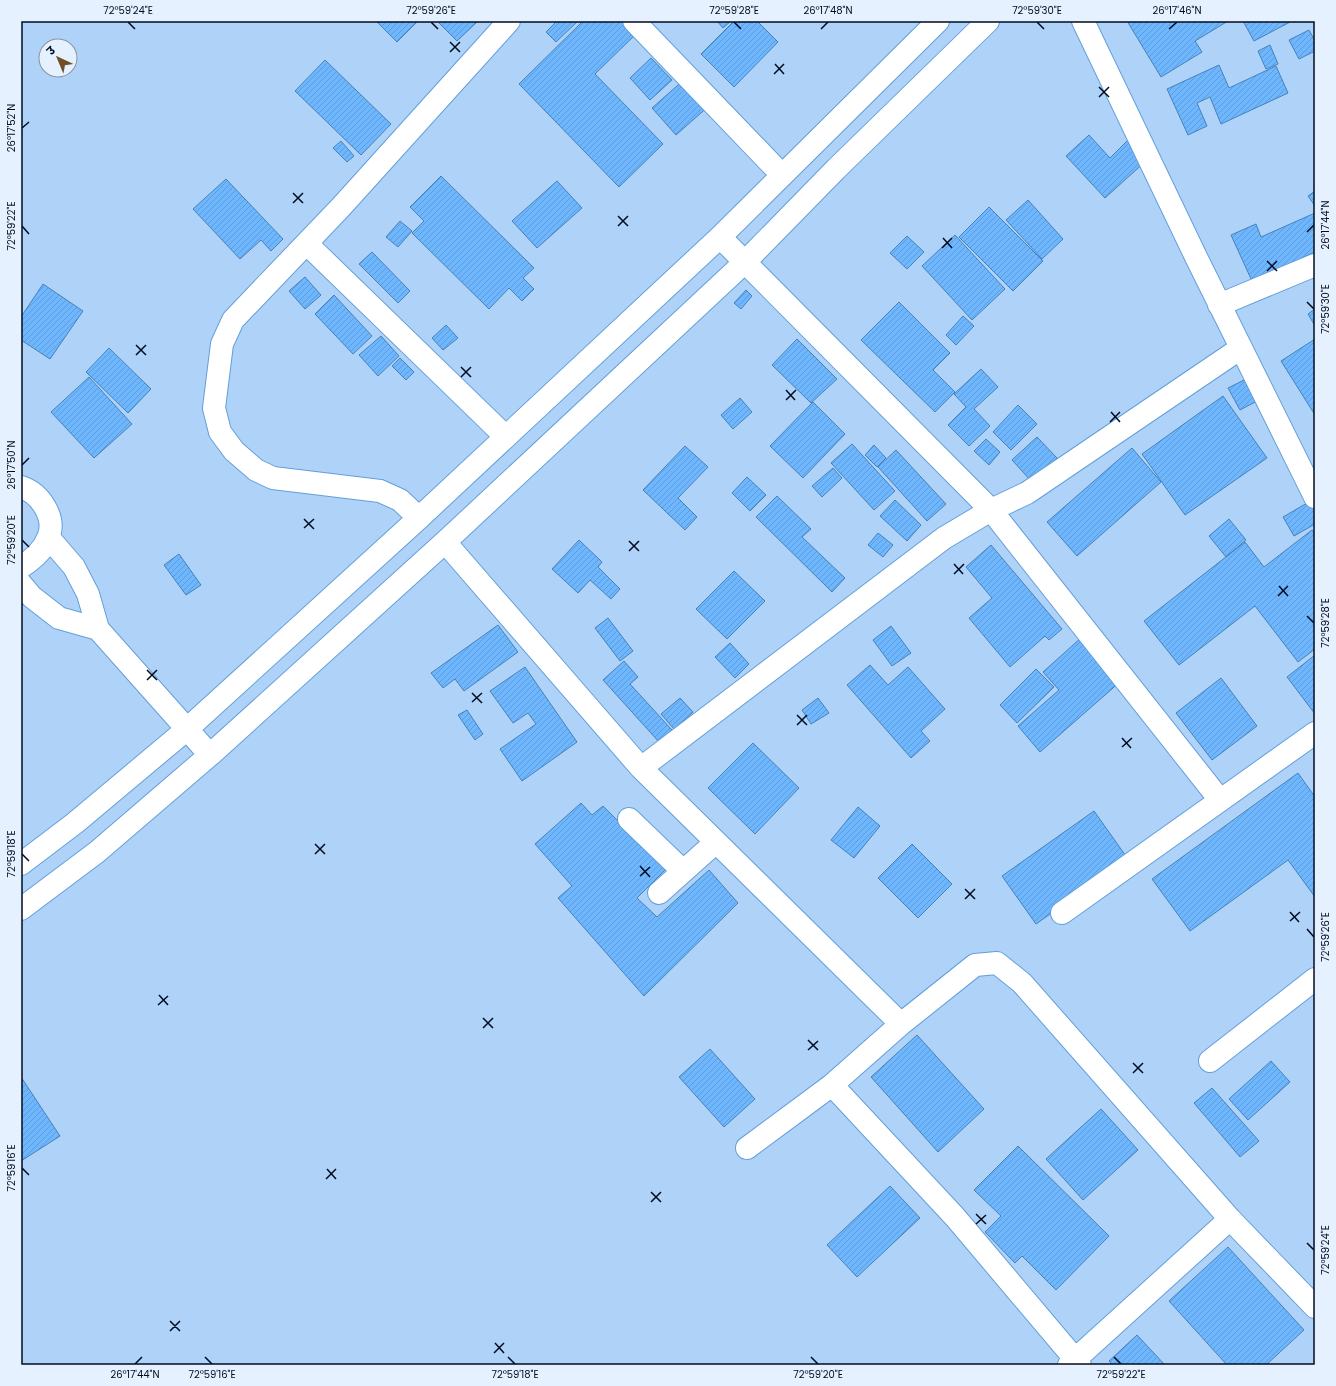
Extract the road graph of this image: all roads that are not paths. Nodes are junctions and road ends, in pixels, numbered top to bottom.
1 (509, 21) edge
2 (634, 21) edge
3 (938, 21) edge
4 (988, 21) edge
5 (1083, 21) edge
6 (782, 175) junction
7 (720, 237) junction
8 (306, 244) junction
9 (744, 262) junction
10 (1315, 265) edge
11 (1219, 305) junction
12 (1242, 348) junction
13 (505, 436) junction
14 (21, 487) edge
15 (1315, 497) edge
16 (991, 510) junction
17 (419, 518) junction
18 (49, 538) junction
19 (445, 542) junction
20 (21, 567) edge
21 (21, 584) edge
22 (98, 629) junction
23 (186, 730) junction
24 (1315, 733) edge
25 (210, 755) junction
26 (641, 768) junction
27 (1220, 800) junction
28 (629, 819) dead end
29 (716, 842) junction
30 (21, 864) edge
31 (683, 872) junction
32 (659, 893) dead end
33 (21, 909) edge
34 (1062, 913) dead end
35 (1315, 979) edge
36 (901, 1024) junction
37 (1210, 1060) dead end
38 (832, 1086) junction
39 (747, 1148) dead end
40 (1230, 1219) junction
41 (1315, 1307) edge
42 (1075, 1363) edge

1 - 8 street
2 - 6 street
3 - 6 street
4 - 9 street
5 - 11 street
6 - 7 street
7 - 9 street
7 - 13 street
8 - 13 street
8 - 17 street
9 - 16 street
9 - 19 street
10 - 11 street
11 - 12 street
12 - 15 street
12 - 16 street
13 - 17 street
14 - 18 street
16 - 26 street
16 - 27 street
17 - 23 street
18 - 20 street
18 - 22 street
19 - 25 street
19 - 26 street
21 - 22 street
22 - 23 street
23 - 25 street
23 - 30 street
24 - 27 street
25 - 33 street
26 - 29 street
27 - 34 street
28 - 31 street
29 - 31 street
29 - 36 street
31 - 32 street
35 - 37 street
36 - 38 street
36 - 40 street
38 - 39 street
38 - 42 street
40 - 41 street
40 - 42 street

